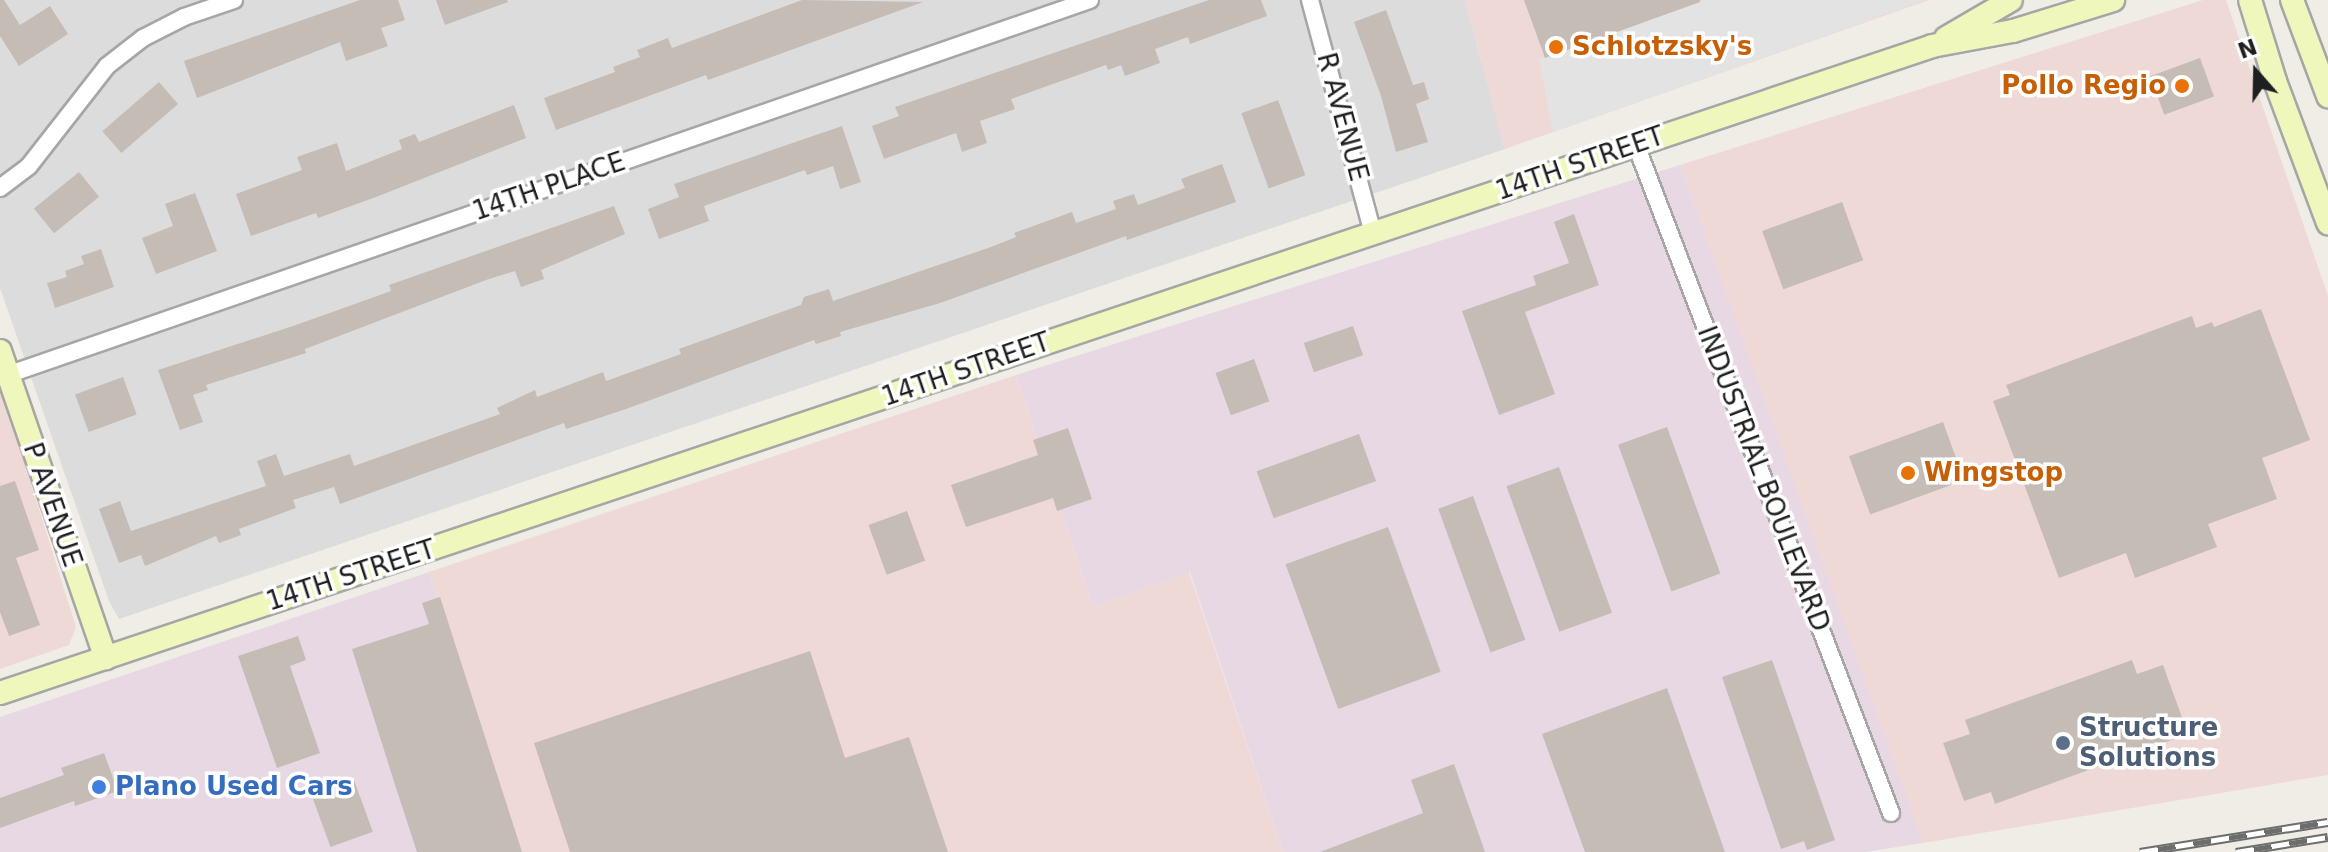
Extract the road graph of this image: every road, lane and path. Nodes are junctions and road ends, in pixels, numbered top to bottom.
1 (234, 0) edge
2 (1090, 0) edge
3 (1310, 0) edge
4 (2011, 0) edge
5 (2113, 0) edge
6 (2250, 0) edge
7 (2292, 0) edge
8 (1932, 46) junction
9 (2328, 96) edge
10 (1636, 145) junction
11 (0, 188) edge
12 (2328, 223) edge
13 (1373, 233) junction
14 (0, 351) edge
15 (7, 375) junction
16 (106, 658) junction
17 (0, 693) edge
18 (1891, 813) dead end

1 - 11 street
2 - 15 street, 14TH PLACE
3 - 13 street, R AVENUE
4 - 8 main road, 14TH STREET
5 - 8 main road, 14TH STREET
6 - 12 main road
7 - 9 main road
8 - 10 main road, 14TH STREET
10 - 13 main road, 14TH STREET
10 - 18 street, INDUSTRIAL BOULEVARD
13 - 16 main road, 14TH STREET
14 - 15 main road, P AVENUE
15 - 16 main road, P AVENUE
16 - 17 main road, 14TH STREET

